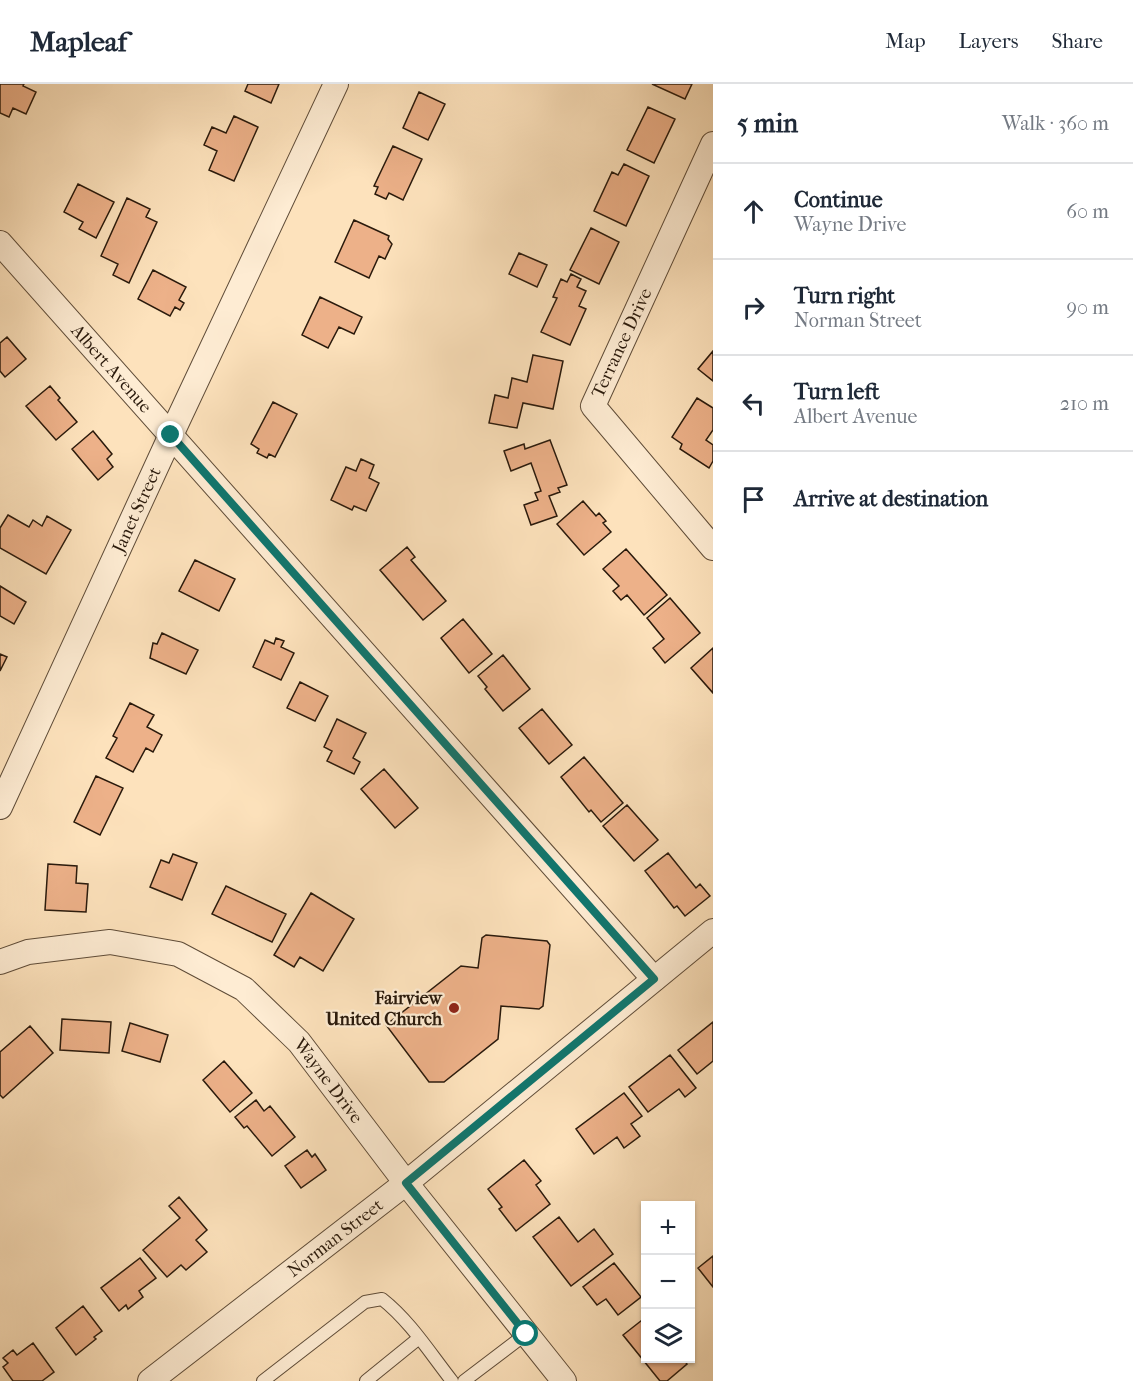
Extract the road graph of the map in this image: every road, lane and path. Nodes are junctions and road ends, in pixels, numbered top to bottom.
1 (336, 84) edge
2 (713, 144) edge
3 (0, 243) edge
4 (171, 435) junction
5 (713, 548) edge
6 (0, 807) edge
7 (713, 931) edge
8 (0, 962) edge
9 (654, 979) junction
10 (406, 1183) junction
11 (526, 1334) junction
12 (419, 1338) junction
13 (150, 1381) edge
14 (263, 1381) edge
15 (366, 1381) edge
16 (452, 1381) edge
17 (464, 1381) edge
18 (564, 1381) edge

1 - 4 street, Janet Street
2 - 5 street, Terrance Drive
3 - 4 street, Albert Avenue
4 - 6 street, Janet Street
4 - 9 street, Albert Avenue
7 - 9 street, Norman Street
8 - 10 street, Wayne Drive
9 - 10 street, Norman Street
10 - 11 street, Wayne Drive
10 - 13 street, Norman Street
11 - 17 lane
11 - 18 street, Wayne Drive
12 - 14 lane
12 - 15 lane
12 - 16 lane

